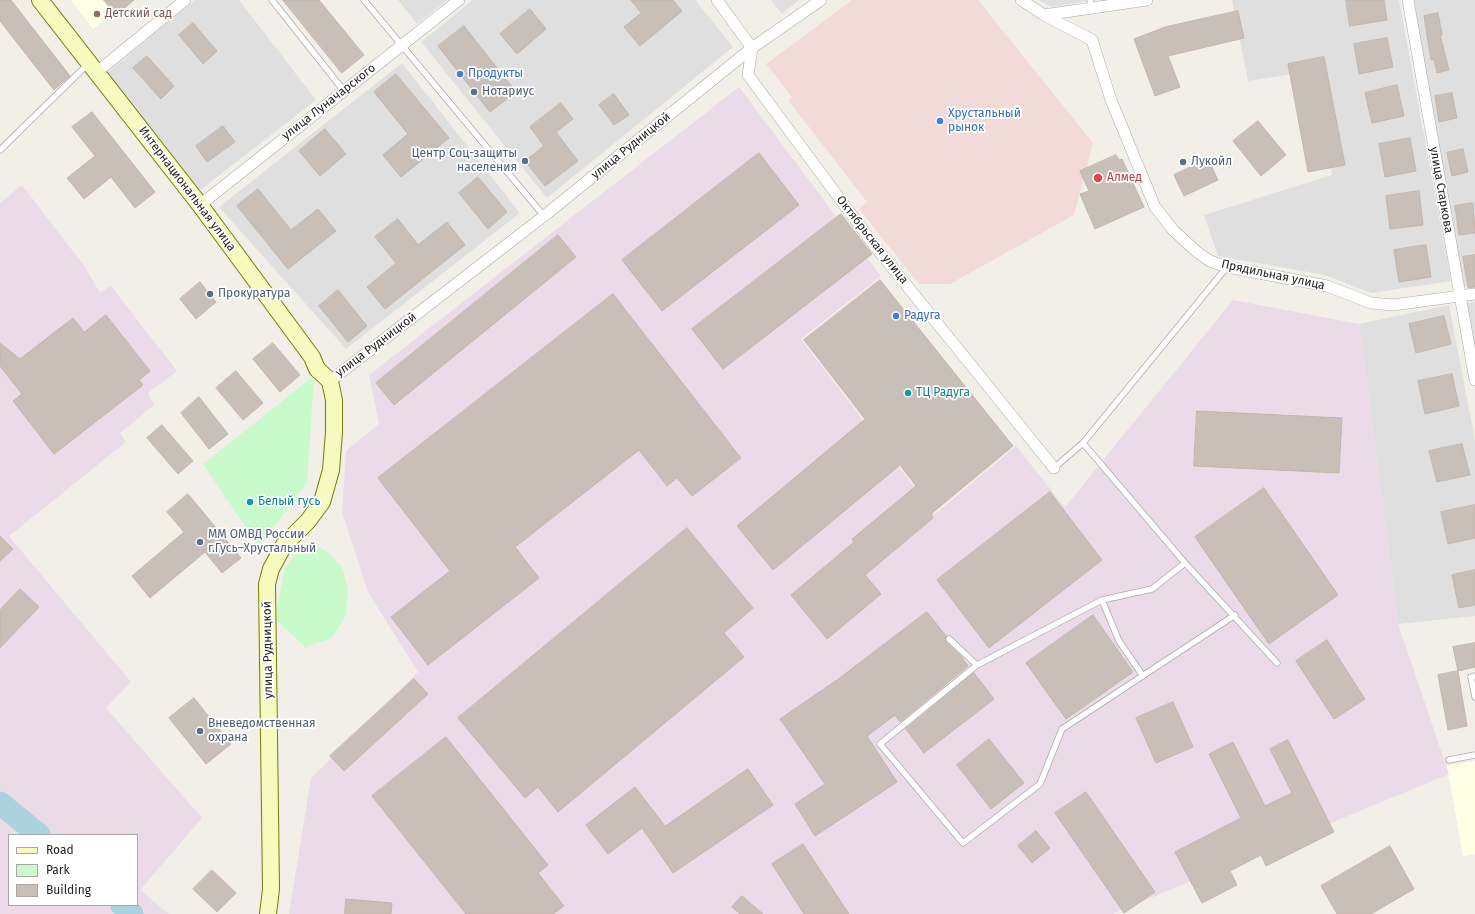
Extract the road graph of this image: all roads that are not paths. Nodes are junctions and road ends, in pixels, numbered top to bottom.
1 (40, 0) edge
2 (185, 0) edge
3 (272, 0) edge
4 (364, 0) edge
5 (459, 0) edge
6 (717, 0) edge
7 (821, 0) edge
8 (1021, 0) edge
9 (1147, 0) edge
10 (1408, 0) edge
11 (1091, 4) edge
12 (1044, 16) junction
13 (402, 46) junction
14 (752, 48) junction
15 (93, 67) junction
16 (344, 91) junction
17 (0, 150) edge
18 (200, 205) junction
19 (544, 216) junction
20 (1226, 267) junction
21 (1475, 294) edge
22 (1460, 296) junction
23 (1475, 380) edge
24 (330, 381) junction
25 (1083, 443) junction
26 (1054, 468) joint
27 (1185, 563) junction
28 (1102, 600) junction
29 (1235, 615) junction
30 (949, 639) dead end
31 (1277, 663) dead end
32 (977, 666) junction
33 (1143, 676) junction
34 (1475, 676) edge
35 (1475, 697) edge
36 (1475, 755) edge
37 (1449, 760) dead end
38 (268, 914) edge

1 - 15 street, Интернациональная улица
2 - 15 street
3 - 16 lane
4 - 13 lane
5 - 13 street, улица Луначарского
6 - 14 street
7 - 14 street, улица Рудницкой
8 - 12 street, Прядильная улица
9 - 11 street
10 - 22 street, улица Старкова
11 - 12 street
12 - 20 street, Прядильная улица
13 - 16 street, улица Луначарского
13 - 19 lane
14 - 19 street, улица Рудницкой
14 - 26 street, Октябрьская улица
15 - 17 lane
15 - 18 street, Интернациональная улица
16 - 18 street, улица Луначарского
18 - 24 street, Интернациональная улица
19 - 24 street, улица Рудницкой
20 - 22 street, Прядильная улица
20 - 25 lane
21 - 22 street, Прядильная улица
22 - 23 street, улица Старкова
24 - 38 street, улица Рудницкой
25 - 26 lane
25 - 27 lane
27 - 28 lane
27 - 29 lane
28 - 32 lane
28 - 33 lane
29 - 31 lane
29 - 33 lane
30 - 32 lane
32 - 33 lane
34 - 35 lane
36 - 37 lane

